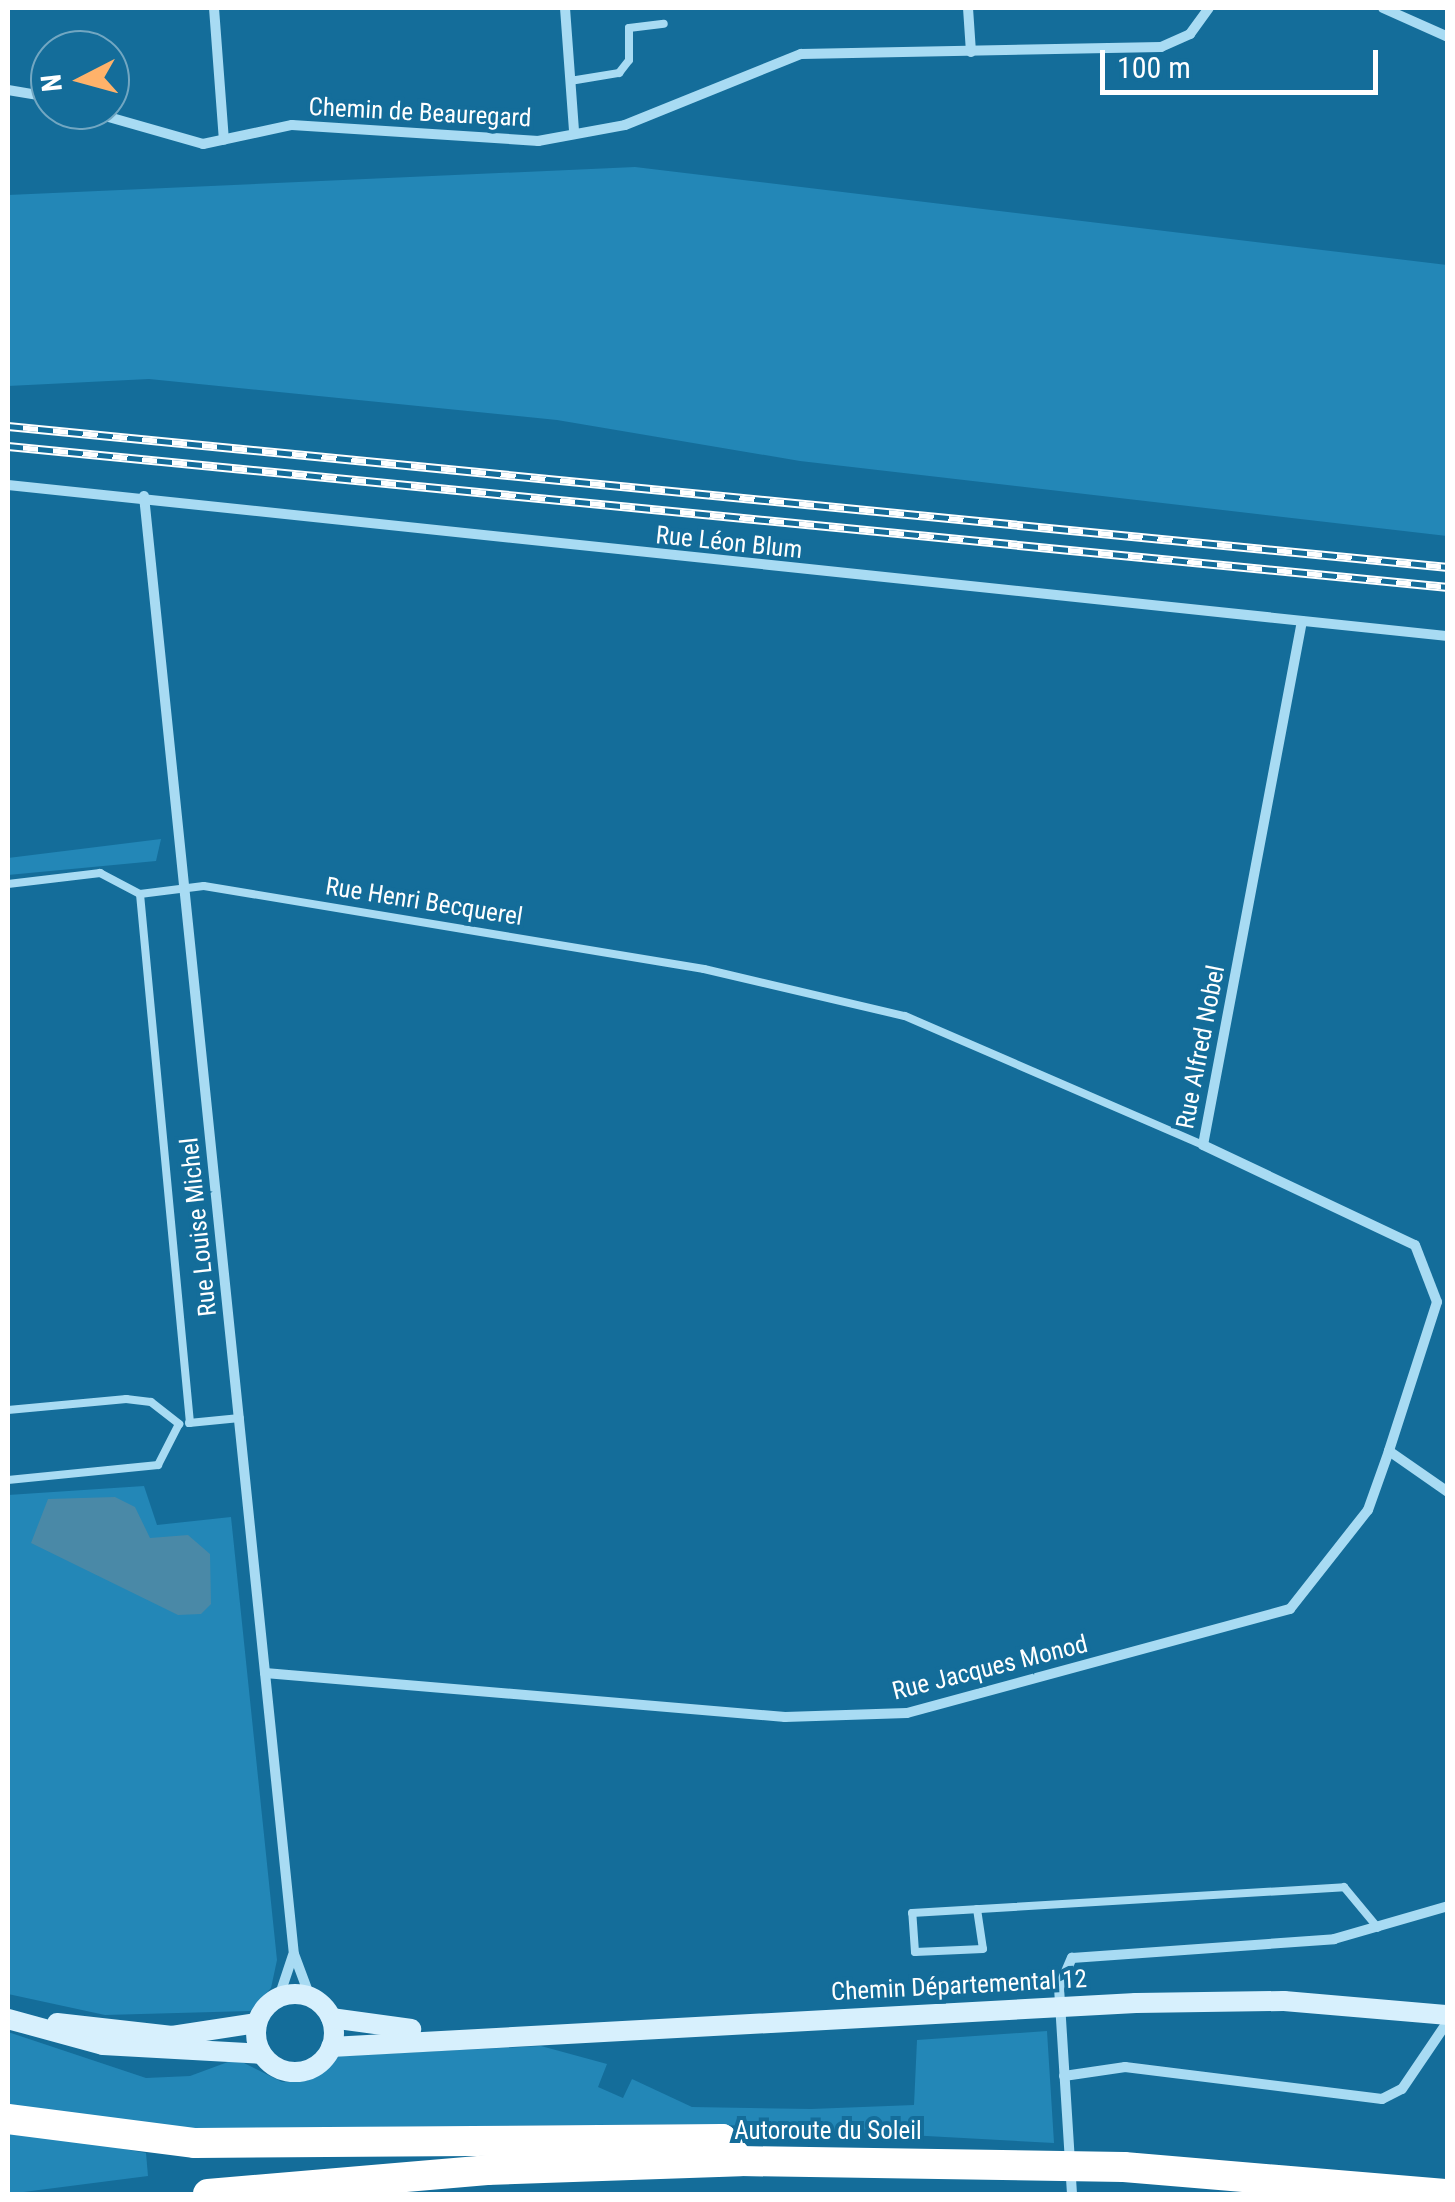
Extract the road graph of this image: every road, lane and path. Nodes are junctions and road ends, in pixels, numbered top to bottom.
1 (214, 8) edge
2 (968, 8) edge
3 (1209, 8) edge
4 (1383, 8) edge
5 (565, 10) edge
6 (664, 24) dead end
7 (1448, 37) edge
8 (970, 52) junction
9 (570, 82) junction
10 (130, 127) edge
11 (574, 130) junction
12 (224, 140) junction
13 (8, 485) edge
14 (144, 496) junction
15 (1302, 621) junction
16 (1448, 636) edge
17 (8, 884) edge
18 (181, 889) junction
19 (140, 894) junction
20 (1202, 1145) junction
21 (8, 1410) edge
22 (240, 1418) junction
23 (190, 1423) junction
24 (180, 1424) junction
25 (1389, 1451) junction
26 (8, 1480) edge
27 (1446, 1491) edge
28 (265, 1673) junction
29 (1448, 1906) edge
30 (977, 1909) junction
31 (1378, 1928) junction
32 (294, 1954) junction
33 (279, 1997) junction
34 (310, 1997) junction
35 (8, 2016) edge
36 (331, 2018) junction
37 (1448, 2018) edge
38 (257, 2023) junction
39 (473, 2033) junction
40 (332, 2047) junction
41 (262, 2054) junction
42 (1064, 2076) junction
43 (8, 2119) edge
44 (740, 2161) junction
45 (208, 2194) edge
46 (1072, 2194) edge
47 (1448, 2194) edge

1 - 12 street
2 - 8 street
3 - 8 street, Chemin de Beauregard
4 - 7 street
5 - 9 street
6 - 9 lane
8 - 11 street, Chemin de Beauregard
9 - 11 street
10 - 12 street, Chemin de Beauregard
11 - 12 street, Chemin de Beauregard
13 - 14 street, Rue Léon Blum
14 - 15 street, Rue Léon Blum
14 - 18 street, Rue Louise Michel
15 - 16 street, Rue Léon Blum
15 - 20 street, Rue Alfred Nobel
17 - 19 lane
18 - 19 lane, Rue Henri Becquerel
18 - 20 lane, Rue Henri Becquerel
18 - 22 street, Rue Louise Michel
19 - 23 lane
20 - 25 street, Rue Alfred Nobel
21 - 24 lane
22 - 23 lane
22 - 28 street, Rue Louise Michel
23 - 24 lane
24 - 26 lane
25 - 27 street
25 - 28 street, Rue Jacques Monod
28 - 32 street, Rue Louise Michel
29 - 31 street
30 - 30 lane
30 - 31 lane
31 - 42 street
32 - 33 street, Rue Louise Michel
32 - 34 street, Rue Louise Michel
33 - 34 main road
33 - 38 main road
34 - 36 main road
35 - 38 main road
35 - 41 main road
36 - 39 main road
36 - 40 main road
37 - 39 main road, Chemin Départemental 12
37 - 42 street
38 - 41 main road
39 - 40 main road
40 - 41 main road
42 - 46 street
43 - 44 highway
44 - 45 highway, Autoroute du Soleil
44 - 47 highway, Autoroute du Soleil

